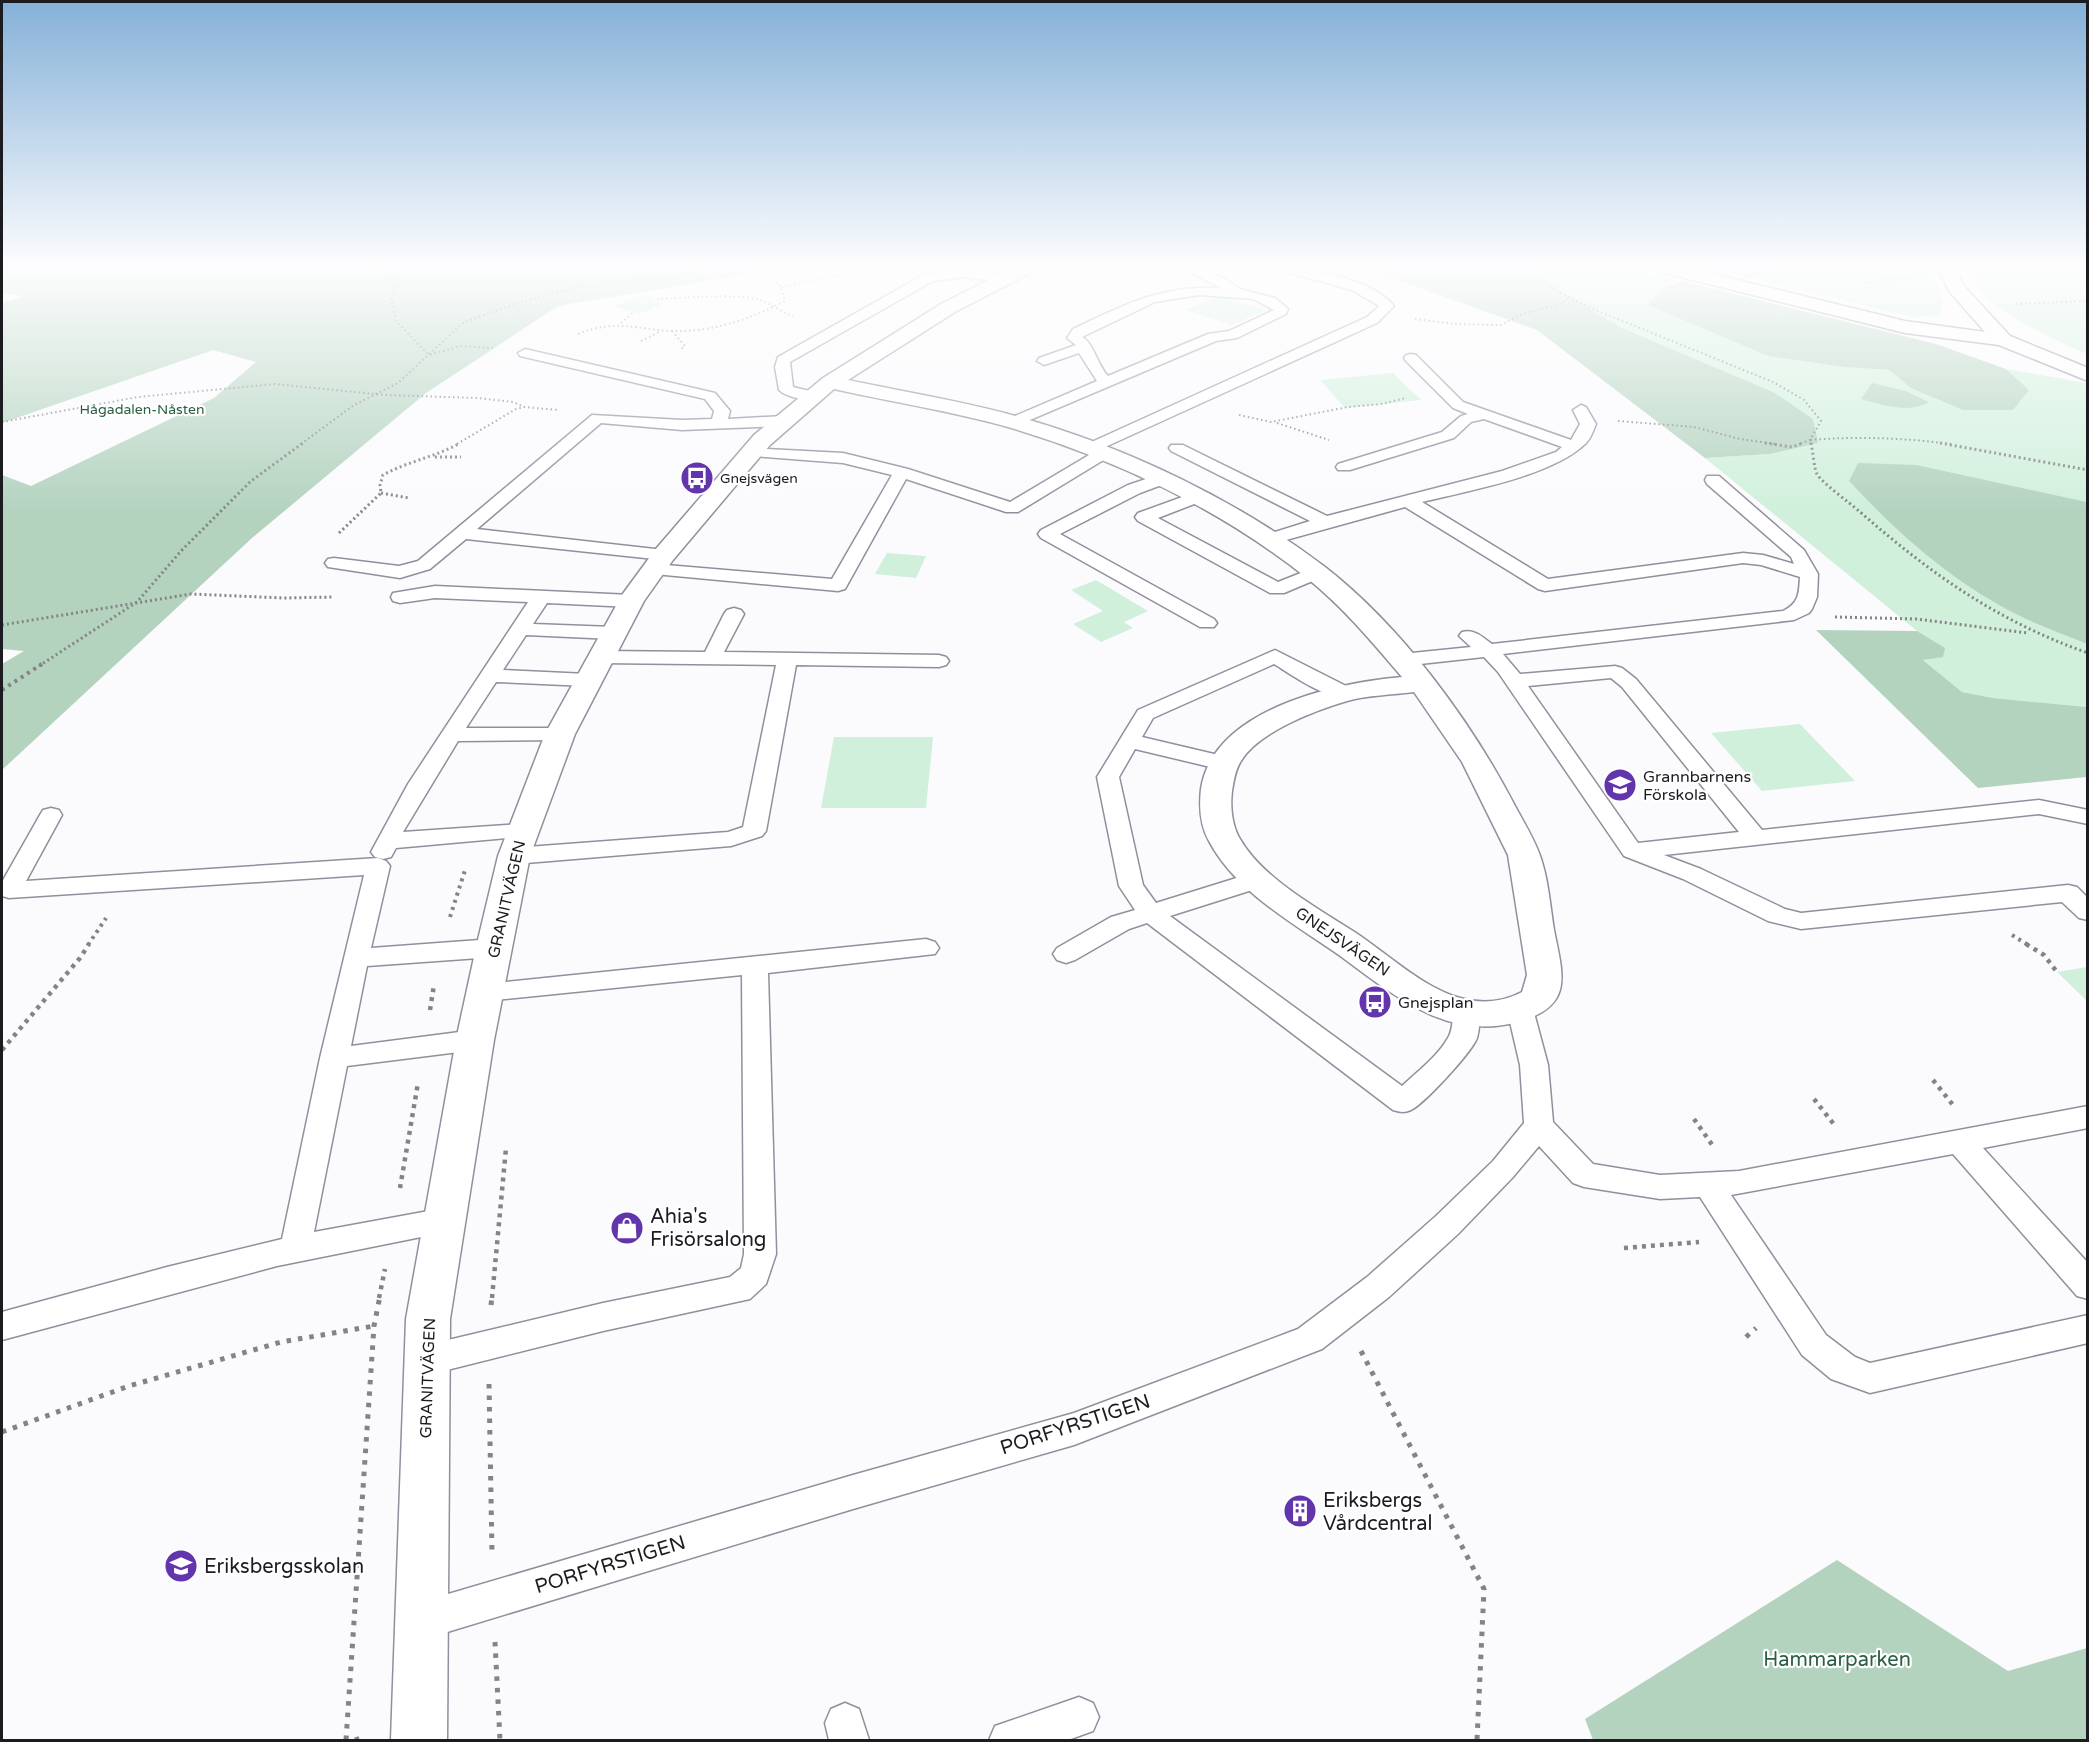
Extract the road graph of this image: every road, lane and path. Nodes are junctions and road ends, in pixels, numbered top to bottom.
1 (423, 349) edge
2 (436, 349) edge
3 (450, 349) edge
4 (504, 349) edge
5 (541, 349) edge
6 (802, 349) edge
7 (883, 349) edge
8 (1077, 349) edge
9 (1084, 349) edge
10 (1185, 349) edge
11 (1310, 349) edge
12 (1697, 349) edge
13 (2026, 349) edge
14 (530, 354) junction
15 (429, 356) junction
16 (1411, 358) dead end
17 (1044, 361) dead end
18 (2088, 375) edge
19 (1107, 383) junction
20 (821, 389) junction
21 (378, 393) junction
22 (1446, 393) junction
23 (524, 407) junction
24 (1235, 414) dead end
25 (1483, 415) junction
26 (597, 417) junction
27 (1584, 417) joint
28 (783, 421) junction
29 (2, 422) edge
30 (1013, 422) junction
31 (1271, 422) junction
32 (707, 426) junction
33 (1810, 440) junction
34 (1574, 446) junction
35 (1177, 448) dead end
36 (1098, 450) junction
37 (753, 451) junction
38 (430, 457) junction
39 (462, 457) dead end
40 (1364, 460) junction
41 (1344, 466) dead end
42 (2088, 470) edge
43 (902, 472) junction
44 (1161, 479) junction
45 (1713, 480) dead end
46 (381, 493) junction
47 (1196, 497) junction
48 (409, 498) dead end
49 (1408, 501) junction
50 (1325, 522) junction
51 (462, 533) junction
52 (1268, 540) junction
53 (659, 562) junction
54 (334, 563) joint
55 (1316, 573) junction
56 (1809, 574) junction
57 (344, 596) dead end
58 (400, 597) dead end
59 (541, 597) junction
60 (631, 601) junction
61 (137, 602) junction
62 (734, 614) dead end
63 (1787, 616) junction
64 (1207, 623) dead end
65 (2, 625) edge
66 (520, 629) junction
67 (2031, 633) junction
68 (1469, 636) dead end
69 (1489, 651) junction
70 (2088, 653) edge
71 (600, 657) junction
72 (711, 659) junction
73 (787, 659) junction
74 (939, 661) dead end
75 (1412, 671) junction
76 (490, 676) junction
77 (1515, 681) junction
78 (2, 690) edge
79 (1345, 693) junction
80 (560, 734) junction
81 (451, 735) junction
82 (1128, 742) junction
83 (1223, 763) junction
84 (51, 815) dead end
85 (2088, 817) edge
86 (1756, 837) junction
87 (387, 841) junction
88 (518, 843) junction
89 (1632, 851) junction
90 (378, 866) junction
91 (1259, 879) junction
92 (125, 882) junction
93 (1980, 902) junction
94 (2088, 912) edge
95 (1151, 914) junction
96 (494, 948) junction
97 (926, 948) dead end
98 (1066, 954) dead end
99 (356, 958) junction
100 (755, 964) junction
101 (2057, 972) dead end
102 (486, 992) junction
103 (1520, 1009) junction
104 (1466, 1013) junction
105 (475, 1040) junction
106 (2, 1050) edge
107 (334, 1058) junction
108 (2088, 1117) edge
109 (1539, 1126) junction
110 (507, 1138) dead end
111 (1960, 1142) junction
112 (1708, 1185) junction
113 (445, 1221) junction
114 (1744, 1239) junction
115 (1624, 1248) dead end
116 (295, 1249) junction
117 (2088, 1286) edge
118 (1342, 1314) junction
119 (428, 1319) junction
120 (2, 1326) edge
121 (2088, 1329) edge
122 (488, 1344) junction
123 (427, 1360) junction
124 (2, 1432) edge
125 (493, 1599) junction
126 (422, 1621) junction
127 (1079, 1717) dead end
128 (419, 1740) edge
129 (500, 1740) edge
130 (1009, 1740) edge
131 (1477, 1740) edge

1 - 15 path
2 - 15 path
3 - 15 path
4 - 14 path
5 - 14 path
6 - 20 lane
7 - 20 street, GRANITVÄGEN
8 - 17 lane
9 - 19 lane
10 - 19 lane
11 - 36 lane
12 - 33 path
13 - 18 street
14 - 32 lane
15 - 21 path
16 - 22 lane
19 - 30 lane
20 - 28 street, GRANITVÄGEN
20 - 30 street
21 - 23 path
21 - 29 path
21 - 61 path
22 - 25 lane
22 - 31 path
23 - 26 path
23 - 38 path
24 - 31 path
25 - 34 lane
25 - 40 lane
26 - 32 lane
26 - 51 lane
27 - 33 path
27 - 34 lane
28 - 32 lane
28 - 37 street, GRANITVÄGEN
30 - 36 street
31 - 40 path
33 - 42 path
33 - 67 path
34 - 49 lane
35 - 50 lane
36 - 43 lane
36 - 44 street
37 - 43 lane
37 - 53 street, GRANITVÄGEN
38 - 39 path
38 - 46 path
40 - 41 lane
43 - 53 lane
44 - 47 street
44 - 64 lane
45 - 56 lane
46 - 48 path
46 - 54 path
47 - 52 street
47 - 55 lane
49 - 50 lane
49 - 56 lane
50 - 52 lane
51 - 53 lane
51 - 54 lane
52 - 55 street
53 - 60 street, GRANITVÄGEN
55 - 75 street
56 - 63 lane
57 - 61 path
58 - 59 lane
59 - 60 lane
59 - 66 lane
60 - 71 street, GRANITVÄGEN
61 - 65 path
61 - 78 path
62 - 72 lane
63 - 67 path
63 - 69 lane
66 - 71 lane
66 - 76 lane
67 - 70 path
68 - 69 lane
69 - 75 lane
69 - 77 lane
71 - 72 lane
71 - 76 lane
71 - 80 street, GRANITVÄGEN
72 - 73 lane
73 - 74 lane
73 - 88 lane
75 - 79 street, GNEJSVÄGEN
75 - 103 street
76 - 81 lane
77 - 86 lane
77 - 89 lane
79 - 82 lane
79 - 83 street, GNEJSVÄGEN
80 - 81 lane
80 - 88 street, GRANITVÄGEN
81 - 87 lane
82 - 83 lane
82 - 95 lane
83 - 91 street, GNEJSVÄGEN
84 - 92 lane
85 - 86 lane
86 - 89 lane
87 - 88 lane
87 - 90 lane
88 - 96 street, GRANITVÄGEN
89 - 93 lane
90 - 92 lane
90 - 99 lane
91 - 95 lane
91 - 104 street, GNEJSVÄGEN
92 - 106 path
93 - 94 lane
93 - 101 path
95 - 98 lane
95 - 104 lane
96 - 99 lane
96 - 102 street, GRANITVÄGEN
97 - 100 lane
99 - 107 lane
100 - 102 lane
100 - 122 lane
102 - 105 street, GRANITVÄGEN
103 - 104 street, GNEJSVÄGEN
103 - 109 lane
105 - 107 lane
105 - 113 street, GRANITVÄGEN
107 - 116 lane
108 - 111 lane
109 - 112 lane
109 - 118 lane, PORFYRSTIGEN
110 - 122 path
111 - 112 lane
111 - 117 lane
112 - 114 lane
113 - 116 lane
113 - 119 street, GRANITVÄGEN
114 - 115 path
114 - 121 lane
116 - 120 lane
118 - 125 lane, PORFYRSTIGEN
118 - 131 path
119 - 123 street, GRANITVÄGEN
119 - 124 path
122 - 123 lane
122 - 125 path
123 - 126 street, GRANITVÄGEN
125 - 126 lane, PORFYRSTIGEN
125 - 129 path
126 - 128 street, GRANITVÄGEN
127 - 130 lane

